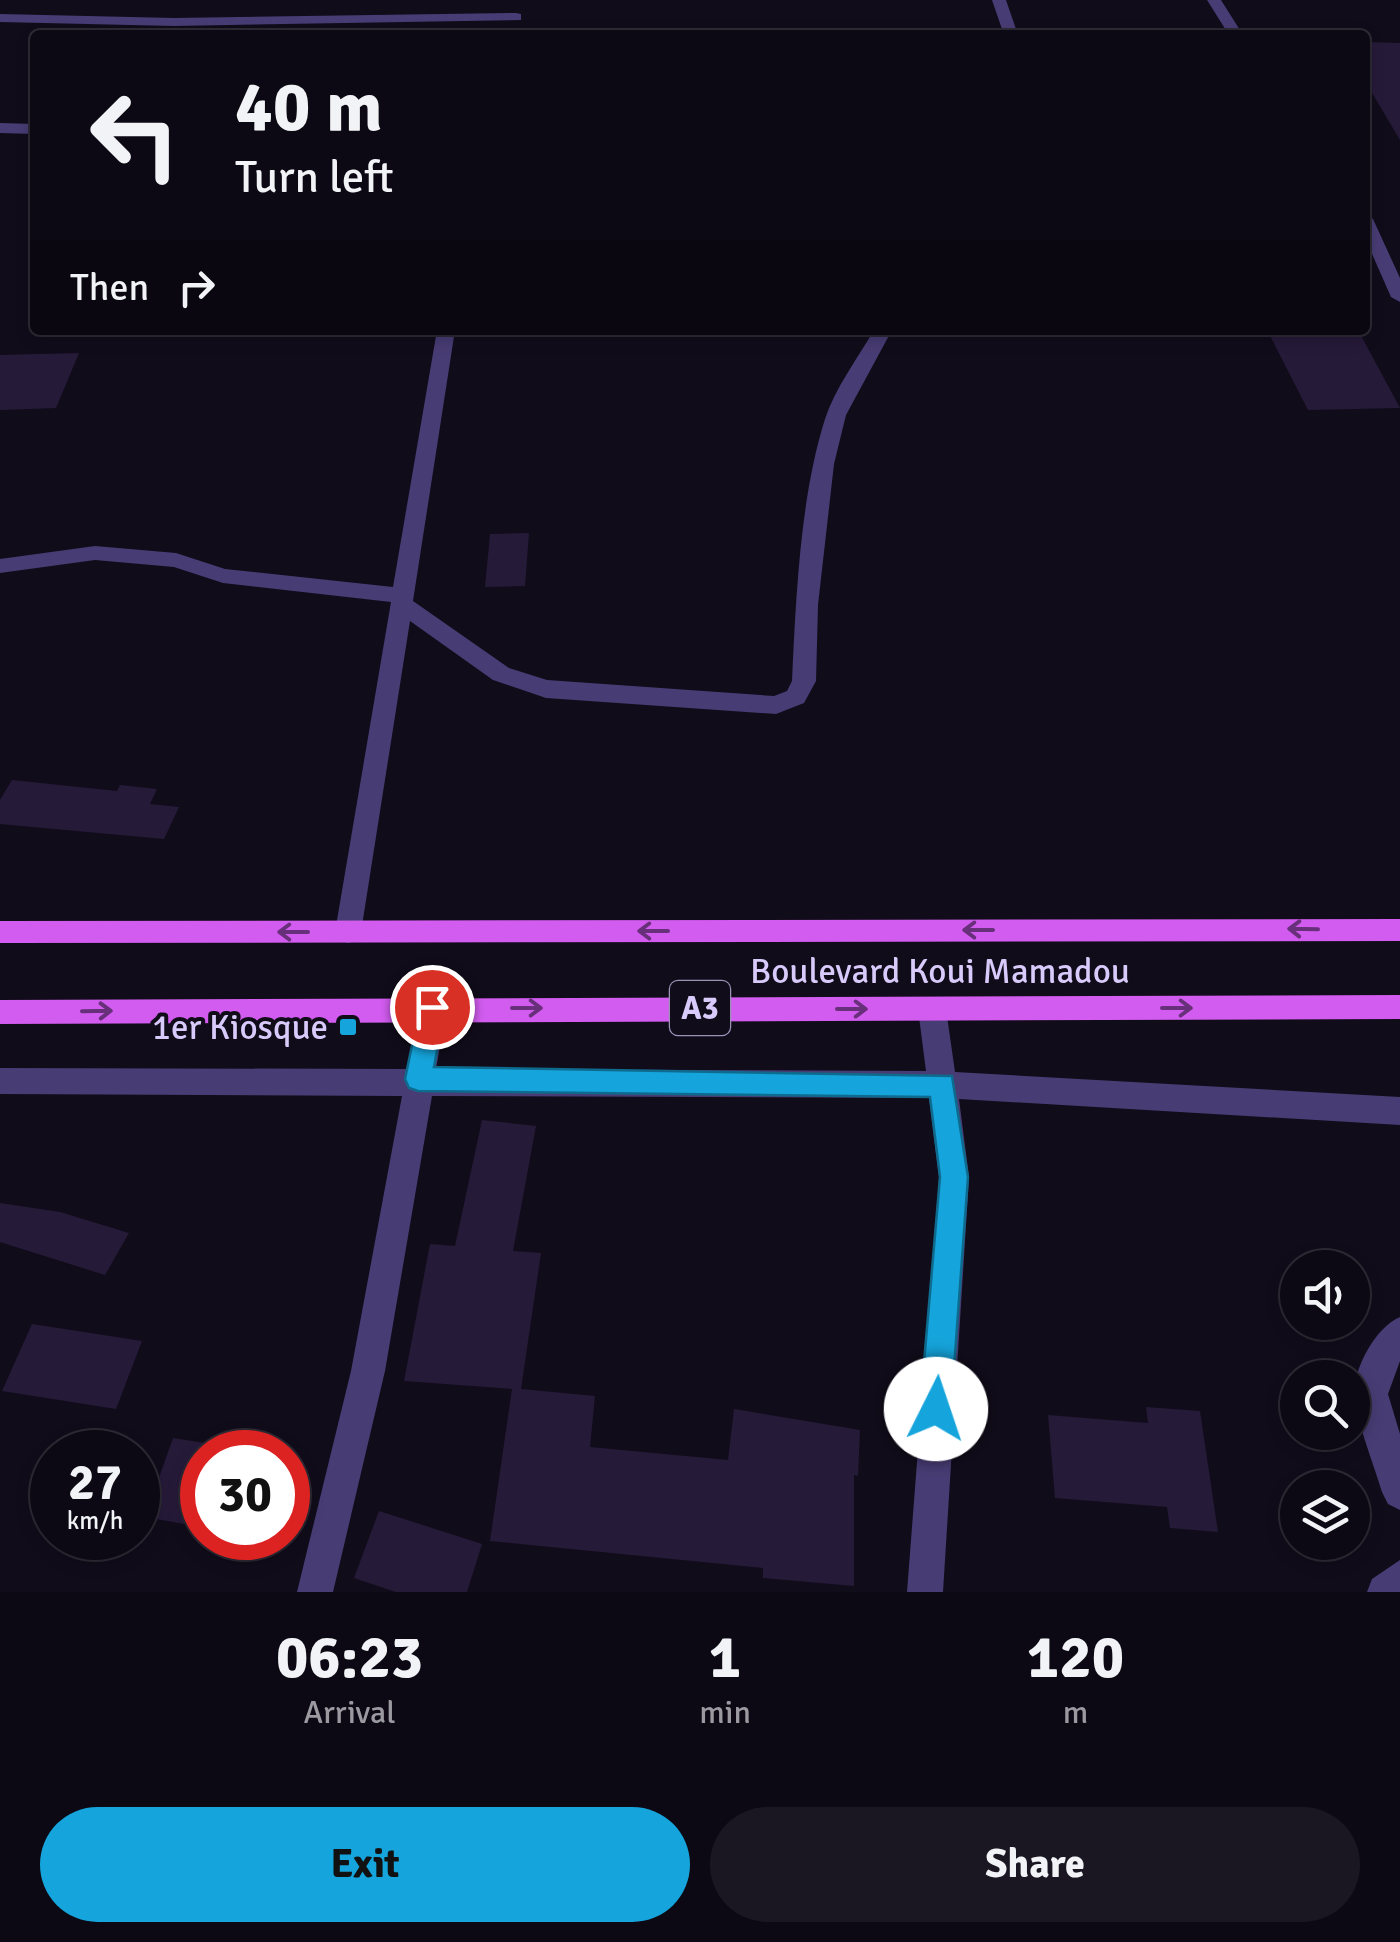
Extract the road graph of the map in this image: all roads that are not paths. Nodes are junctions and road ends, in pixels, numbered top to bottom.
1 (51, 0) edge
2 (518, 0) edge
3 (999, 0) edge
4 (1214, 0) edge
5 (516, 17) junction
6 (0, 18) edge
7 (39, 18) junction
8 (514, 30) edge
9 (1009, 30) edge
10 (1233, 30) edge
11 (0, 128) edge
12 (30, 129) edge
13 (1370, 232) edge
14 (1370, 273) edge
15 (1387, 274) junction
16 (1400, 297) edge
17 (445, 335) edge
18 (880, 335) edge
19 (0, 566) edge
20 (403, 600) junction
21 (1400, 930) edge
22 (0, 932) edge
23 (348, 932) junction
24 (432, 1007) junction
25 (1400, 1007) edge
26 (932, 1009) junction
27 (0, 1012) edge
28 (418, 1079) junction
29 (0, 1080) edge
30 (942, 1085) junction
31 (1400, 1111) edge
32 (1400, 1333) edge
33 (1400, 1492) edge
34 (1400, 1578) edge
35 (316, 1592) edge
36 (925, 1592) edge
37 (1385, 1592) edge

1 - 7 street
2 - 5 street
3 - 9 street
4 - 10 street
5 - 7 street
5 - 8 street
6 - 7 street
11 - 12 street
13 - 15 street
14 - 15 street
15 - 16 street
17 - 20 street
18 - 20 street
19 - 20 street
20 - 23 street
21 -> 23 main road, Boulevard Koui Mamadou / A3
23 -> 22 main road, Boulevard Koui Mamadou / A3
24 -> 26 main road, Boulevard Koui Mamadou / A3
27 -> 24 main road, Boulevard Koui Mamadou / A3
24 - 28 street
26 -> 25 main road, Boulevard Koui Mamadou / A3
26 - 30 street
28 - 29 street
28 - 30 street
28 - 35 street
30 - 31 street
30 - 36 street
32 - 33 street
34 - 37 street

